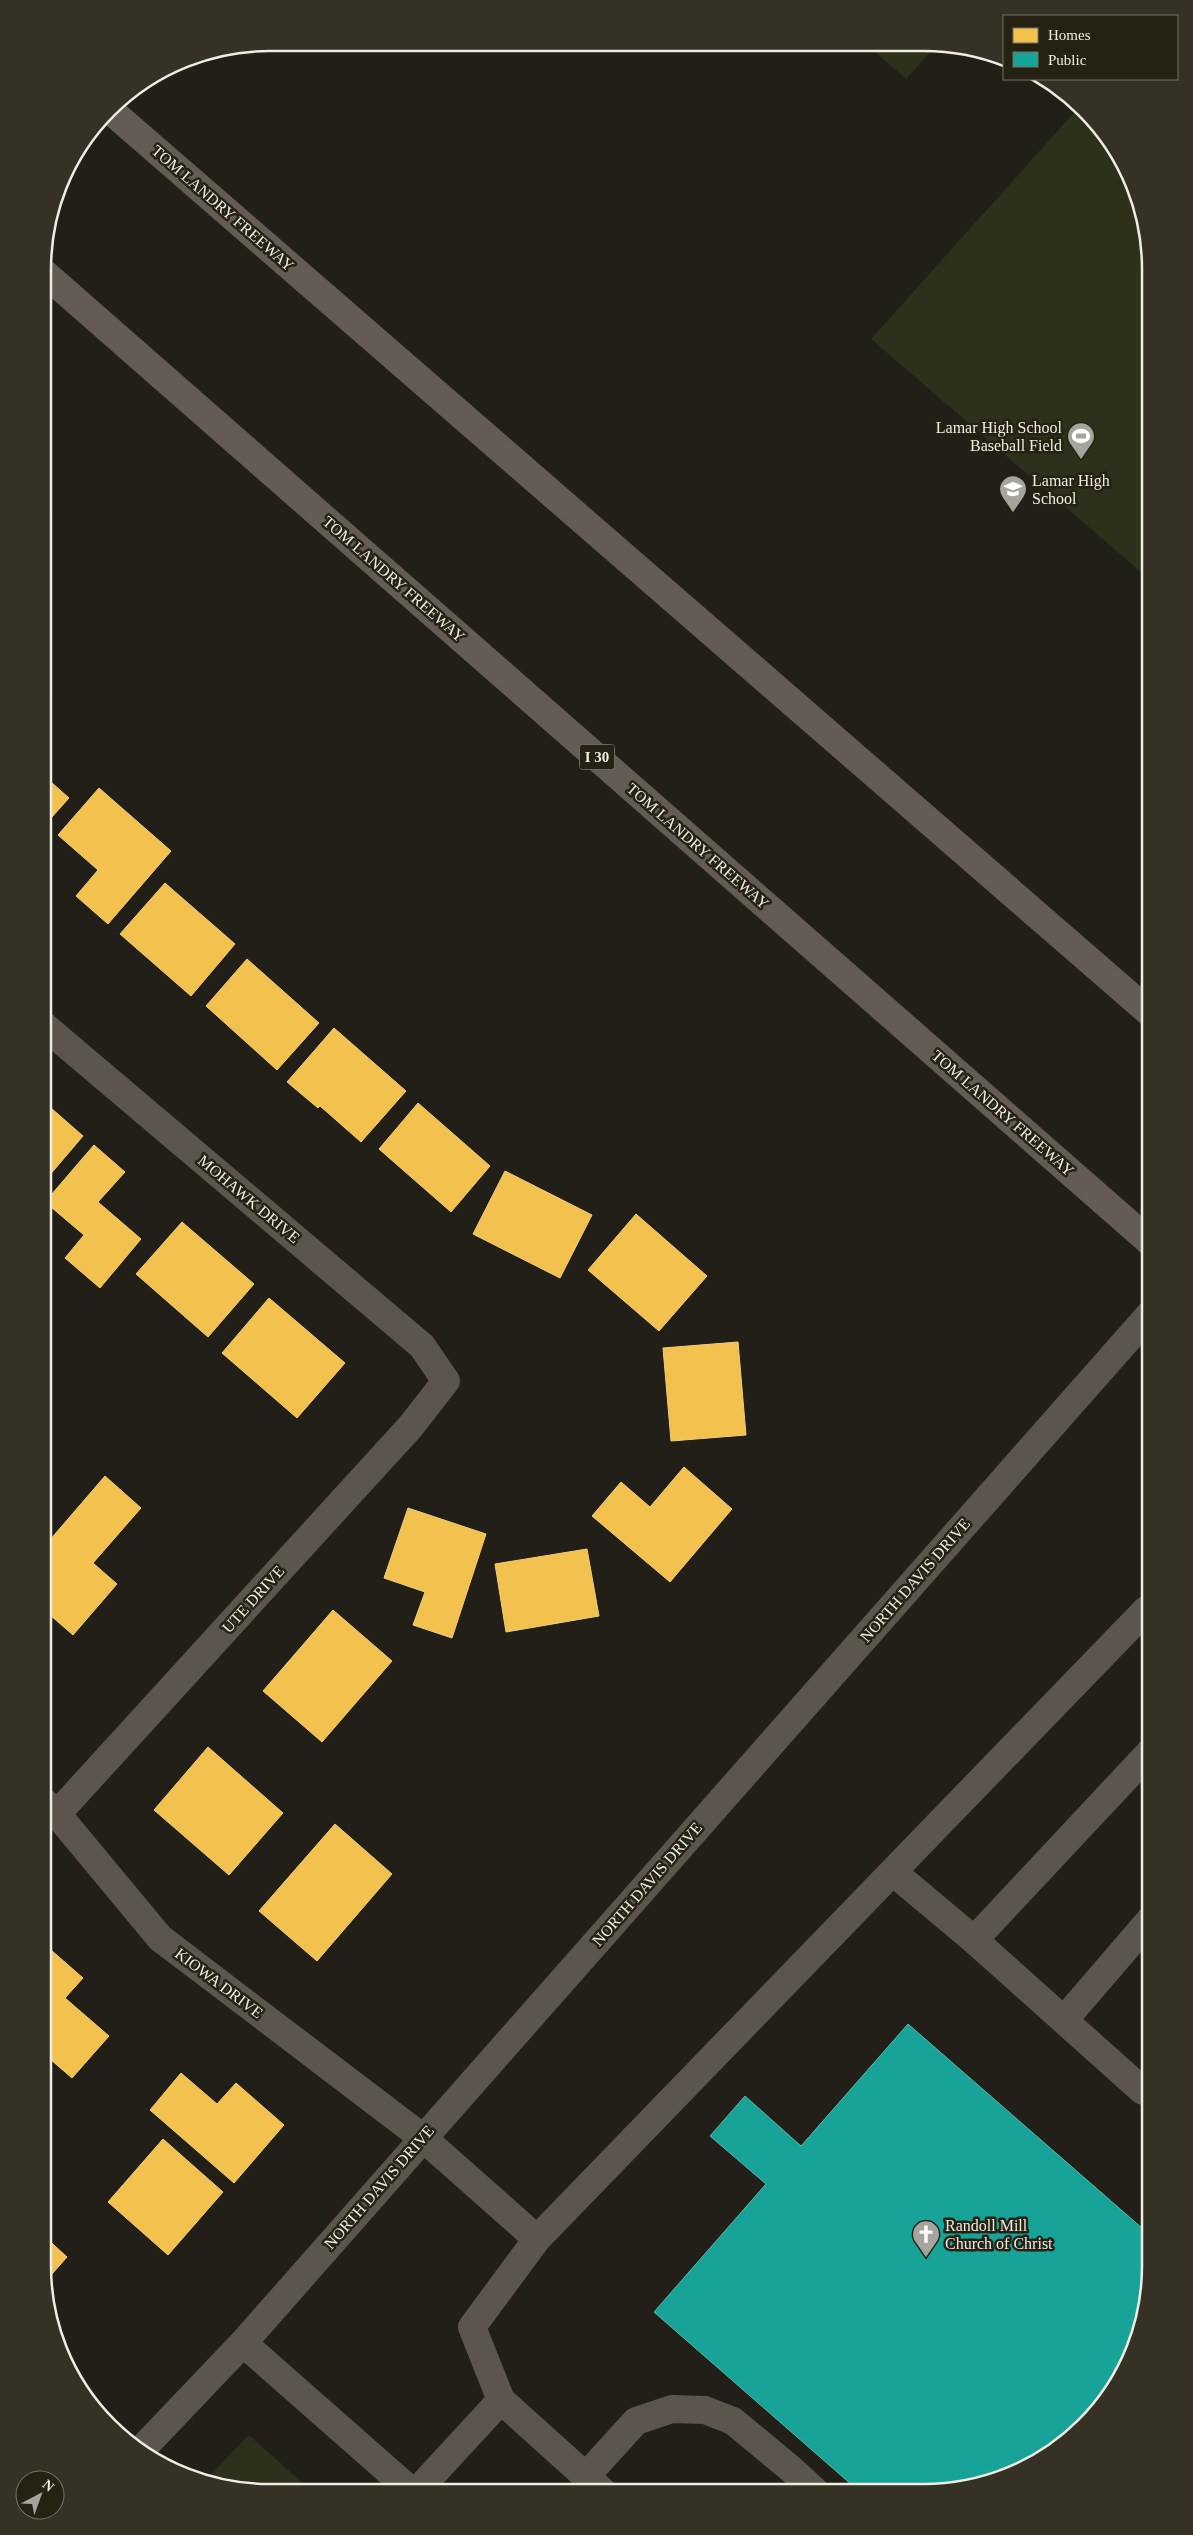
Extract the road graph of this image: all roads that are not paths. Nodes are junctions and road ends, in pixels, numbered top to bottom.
1 (115, 115) edge
2 (51, 279) edge
3 (1142, 1006) edge
4 (51, 1032) edge
5 (1142, 1235) edge
6 (1142, 1323) edge
7 (446, 1381) joint
8 (1142, 1614) edge
9 (1142, 1761) edge
10 (51, 1807) edge
11 (51, 1809) edge
12 (893, 1872) junction
13 (1142, 1929) edge
14 (974, 1940) junction
15 (1064, 2020) junction
16 (1142, 2086) edge
17 (423, 2138) junction
18 (537, 2240) junction
19 (243, 2343) junction
20 (501, 2400) junction
21 (146, 2445) edge
22 (594, 2483) edge
23 (403, 2484) edge
24 (424, 2484) edge
25 (808, 2484) edge

1 - 3 highway, TOM LANDRY FREEWAY
2 - 5 highway, TOM LANDRY FREEWAY / I 30
4 - 7 street, MOHAWK DRIVE
6 - 17 street, NORTH DAVIS DRIVE
7 - 10 street, UTE DRIVE
8 - 12 street
9 - 14 street
11 - 17 street, KIOWA DRIVE
12 - 14 street
12 - 18 street
13 - 15 street
14 - 15 street
15 - 16 street
17 - 18 street, KIOWA DRIVE
17 - 19 street, NORTH DAVIS DRIVE
18 - 20 street
19 - 21 street, NORTH DAVIS DRIVE
19 - 23 street
20 - 22 street
20 - 24 street
22 - 25 street

